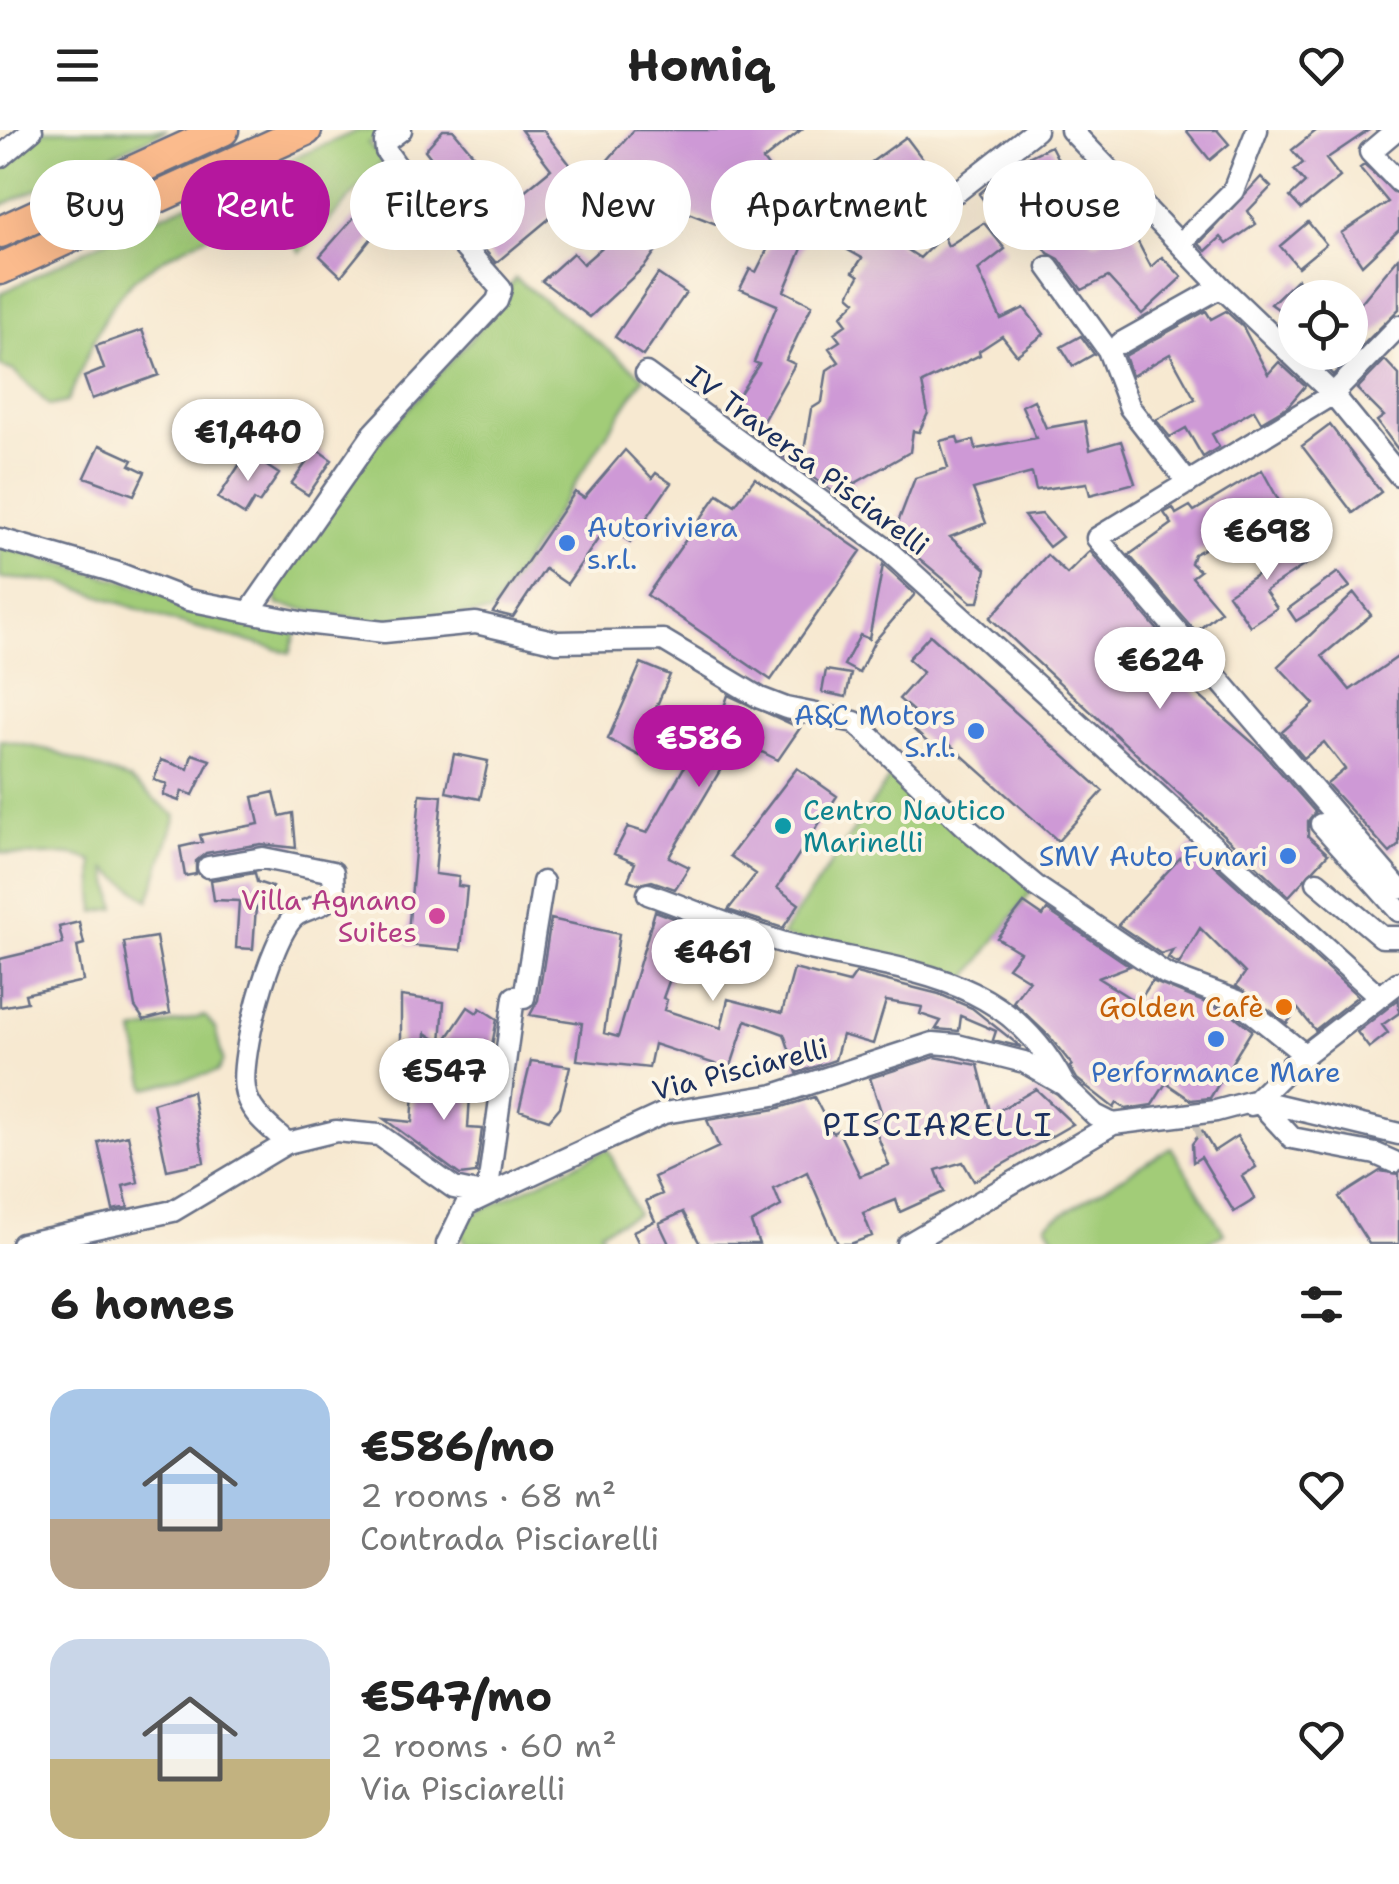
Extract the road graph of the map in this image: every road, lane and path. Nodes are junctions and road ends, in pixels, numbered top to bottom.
1 (32, 130) edge
2 (222, 130) edge
3 (306, 130) edge
4 (401, 130) edge
5 (1036, 130) edge
6 (1072, 130) edge
7 (1257, 130) edge
8 (1396, 130) edge
9 (0, 156) edge
10 (1399, 182) edge
11 (963, 186) edge
12 (0, 232) edge
13 (1180, 244) junction
14 (1048, 267) dead end
15 (0, 269) edge
16 (1222, 288) junction
17 (1399, 326) edge
18 (1121, 343) dead end
19 (646, 372) dead end
20 (1334, 394) junction
21 (1399, 475) edge
22 (1188, 483) junction
23 (0, 540) edge
24 (250, 612) junction
25 (1321, 824) dead end
26 (208, 867) dead end
27 (543, 882) dead end
28 (1318, 882) dead end
29 (1399, 889) edge
30 (648, 894) dead end
31 (1399, 911) edge
32 (1399, 937) edge
33 (1399, 982) edge
34 (1380, 997) junction
35 (1304, 1055) junction
36 (1064, 1085) junction
37 (1256, 1100) junction
38 (1113, 1124) junction
39 (1200, 1126) tunnel mouth
40 (1399, 1134) edge
41 (288, 1143) junction
42 (1394, 1162) dead end
43 (487, 1195) junction
44 (22, 1244) edge
45 (447, 1244) edge
46 (908, 1244) edge

1 - 9 street
2 - 12 highway
3 - 15 highway
4 - 24 street
5 - 11 street
6 - 13 street
7 - 13 street
8 - 10 street
13 - 16 street
14 - 22 street
16 - 18 street
16 - 20 street
17 - 20 street
19 - 34 street, IV Traversa Pisciarelli
20 - 21 street
20 - 22 street
22 - 29 street
23 - 24 street
24 - 35 street
25 - 31 street
26 - 41 street
27 - 43 street
28 - 32 street
30 - 36 street
33 - 34 street
34 - 35 street
35 - 37 street
36 - 38 street, Via Pisciarelli
36 - 43 street, Via Pisciarelli
37 - 38 street
37 - 39 street
37 - 40 street
37 - 42 street
38 - 46 street
41 - 43 street
41 - 44 street
43 - 45 street

